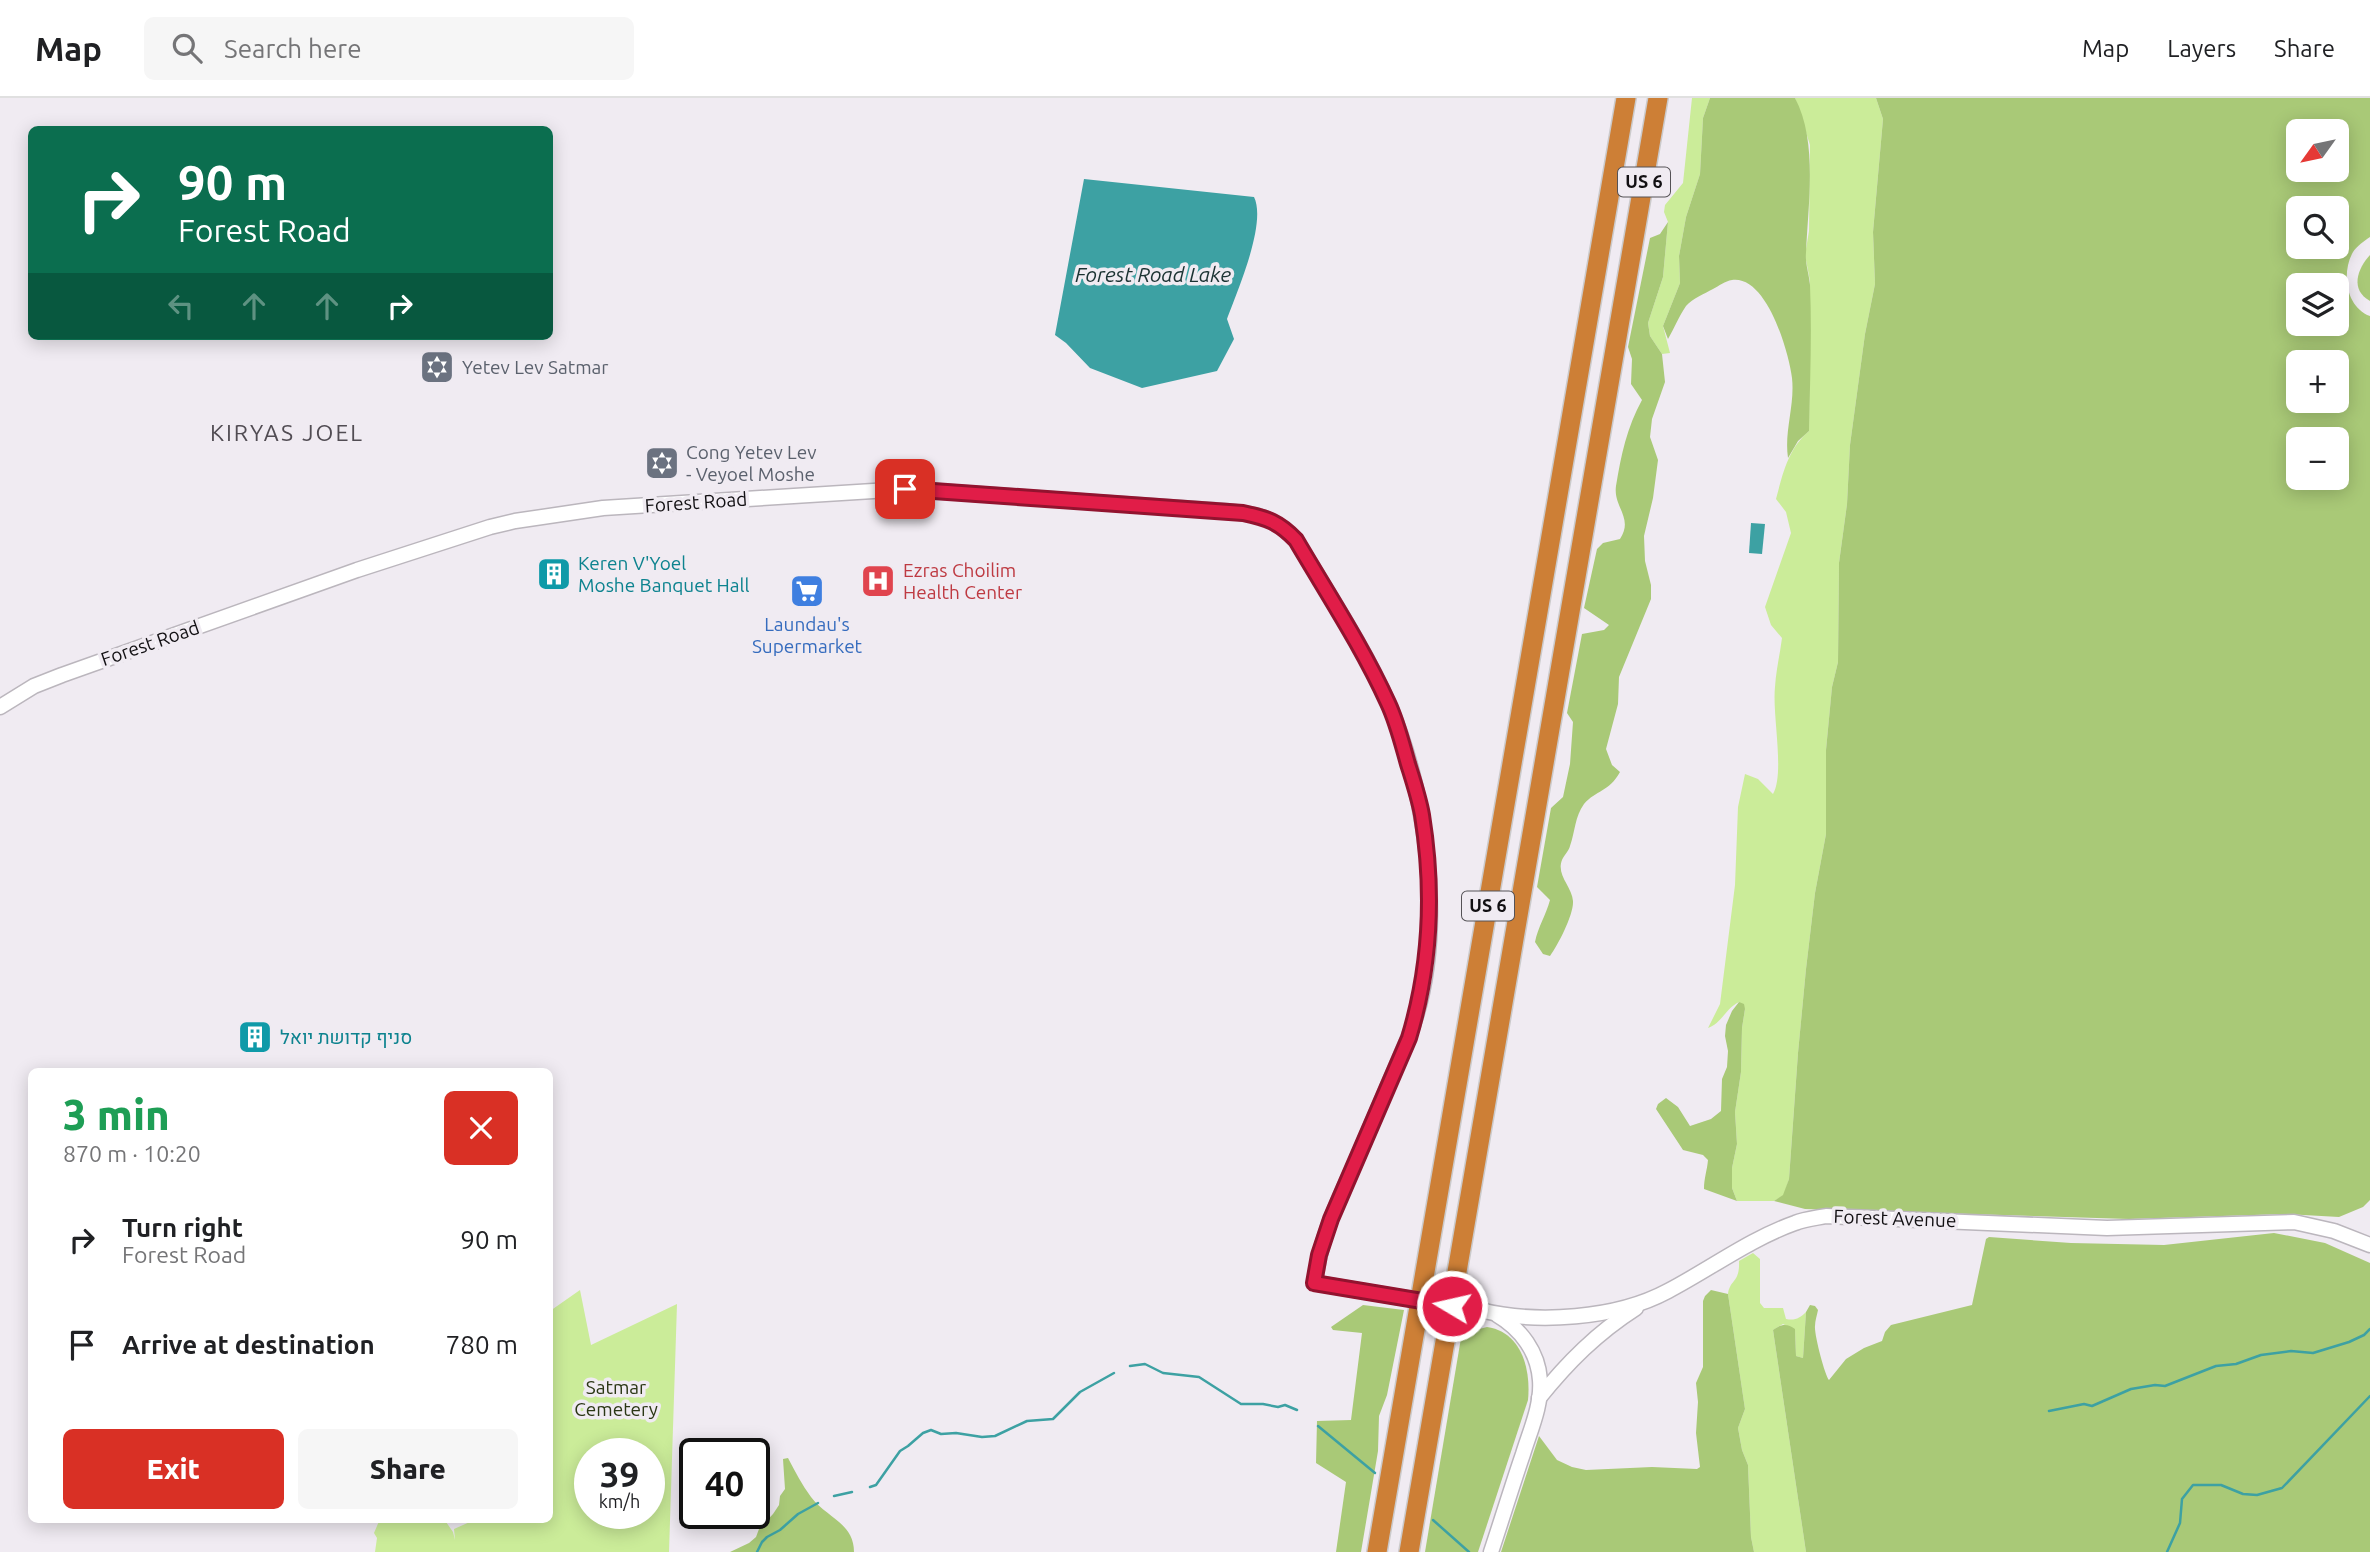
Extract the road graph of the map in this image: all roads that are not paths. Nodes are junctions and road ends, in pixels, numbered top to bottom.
1 (1626, 98) edge
2 (1658, 98) edge
3 (0, 707) edge
4 (2370, 1245) edge
5 (1314, 1283) joint
6 (1653, 1299) junction
7 (1497, 1314) junction
8 (1539, 1398) junction
9 (1377, 1552) edge
10 (1409, 1552) edge
11 (1491, 1552) edge

1 - 9 highway, US 6
2 - 10 highway, US 6
3 - 5 street, Forest Road
4 - 6 street, Forest Avenue
5 - 7 street, Forest Avenue, bridge
6 - 7 street, Forest Avenue
6 - 8 street
7 - 8 street
8 - 11 street

